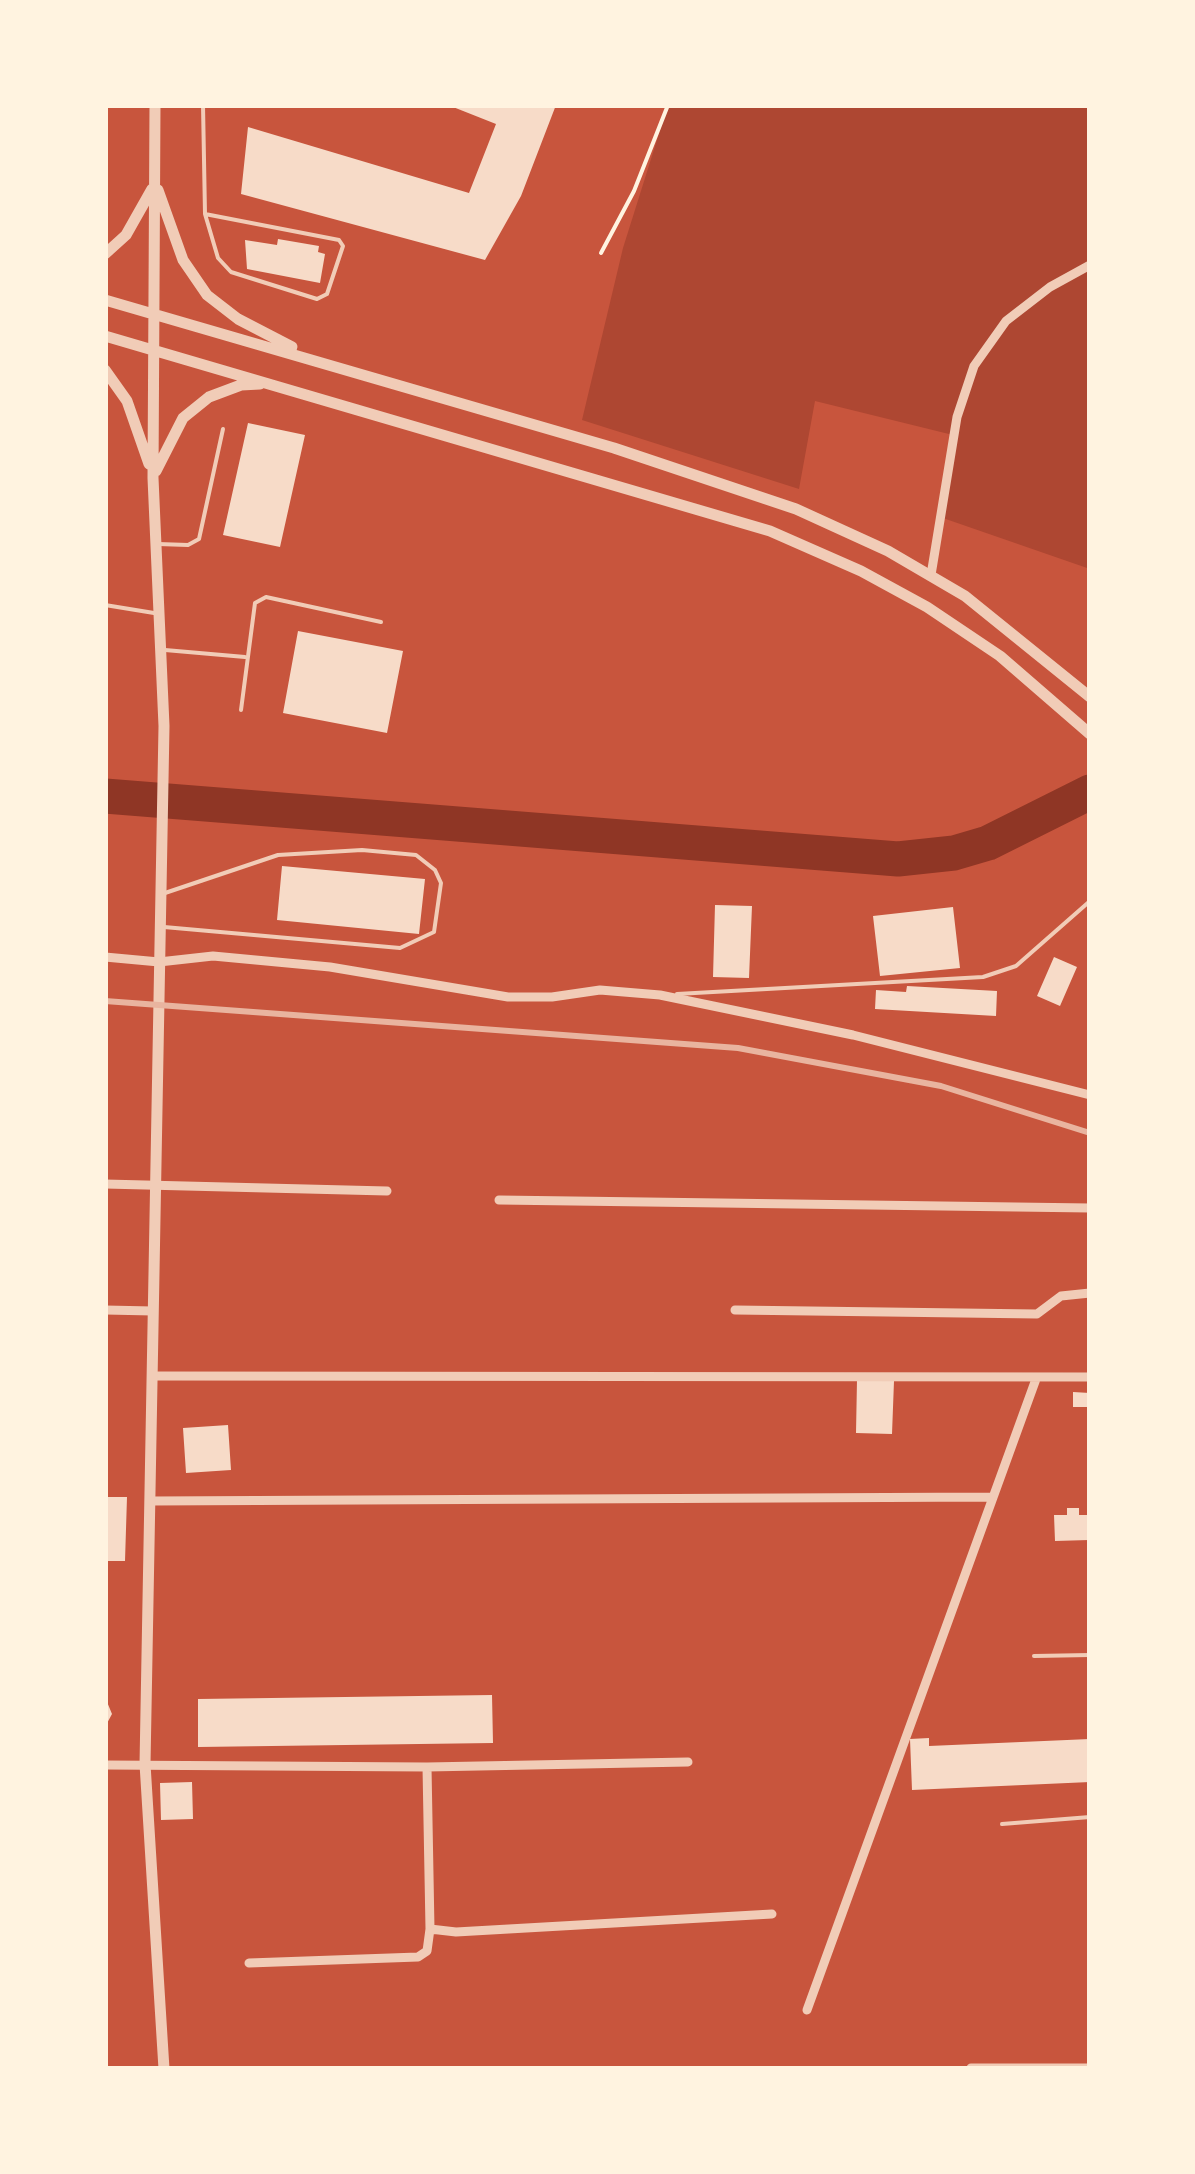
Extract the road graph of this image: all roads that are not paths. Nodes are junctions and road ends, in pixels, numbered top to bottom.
1 (155, 105) edge
2 (203, 105) edge
3 (155, 180) junction
4 (205, 214) junction
5 (105, 254) edge
6 (1090, 265) edge
7 (105, 300) edge
8 (154, 314) junction
9 (105, 336) edge
10 (154, 349) junction
11 (318, 360) junction
12 (105, 370) edge
13 (274, 384) junction
14 (223, 429) dead end
15 (153, 478) junction
16 (156, 544) junction
17 (931, 575) junction
18 (105, 605) edge
19 (159, 614) junction
20 (381, 622) dead end
21 (160, 649) junction
22 (246, 657) junction
23 (1090, 697) edge
24 (240, 710) dead end
25 (1090, 734) edge
26 (161, 894) junction
27 (1090, 901) edge
28 (160, 927) junction
29 (105, 957) edge
30 (159, 962) junction
31 (660, 995) junction
32 (1090, 1095) edge
33 (105, 1184) edge
34 (158, 1188) junction
35 (387, 1190) dead end
36 (499, 1200) dead end
37 (1090, 1208) edge
38 (1090, 1293) edge
39 (105, 1310) edge
40 (153, 1310) junction
41 (735, 1310) dead end
42 (152, 1376) junction
43 (1090, 1376) edge
44 (1036, 1379) junction
45 (991, 1496) junction
46 (152, 1501) junction
47 (1090, 1655) edge
48 (1034, 1656) dead end
49 (688, 1762) dead end
50 (145, 1764) junction
51 (105, 1765) edge
52 (427, 1767) junction
53 (1090, 1817) edge
54 (1002, 1824) dead end
55 (772, 1914) dead end
56 (430, 1928) junction
57 (249, 1963) dead end
58 (807, 2010) dead end
59 (970, 2068) edge
60 (1090, 2068) edge
61 (164, 2069) edge

1 - 3 street
2 - 4 lane
3 - 5 street
3 - 8 street
3 - 11 street
4 - 4 lane
6 - 17 street
7 - 8 street
8 - 10 street
8 - 11 street
9 - 10 street
10 - 13 street
10 - 15 street
11 - 17 street
12 - 15 street
13 - 15 street
13 - 25 street
14 - 16 lane
15 - 16 street
16 - 19 street
17 - 23 street
18 - 19 lane
19 - 21 street
20 - 22 lane
21 - 22 lane
21 - 26 street
22 - 24 lane
26 - 28 street
26 - 28 lane
27 - 31 lane
28 - 30 street
29 - 30 street
30 - 31 street
30 - 34 street
31 - 32 street
33 - 34 street
34 - 35 street
34 - 40 street
36 - 37 street
38 - 41 street
39 - 40 street
40 - 42 street
42 - 44 street
42 - 46 street
43 - 44 street
44 - 45 street
45 - 46 street
45 - 58 street
46 - 50 street
47 - 48 lane
49 - 52 street
50 - 51 street
50 - 52 street
50 - 61 street
52 - 56 street
53 - 54 lane
55 - 56 street
56 - 57 street
59 - 60 street

